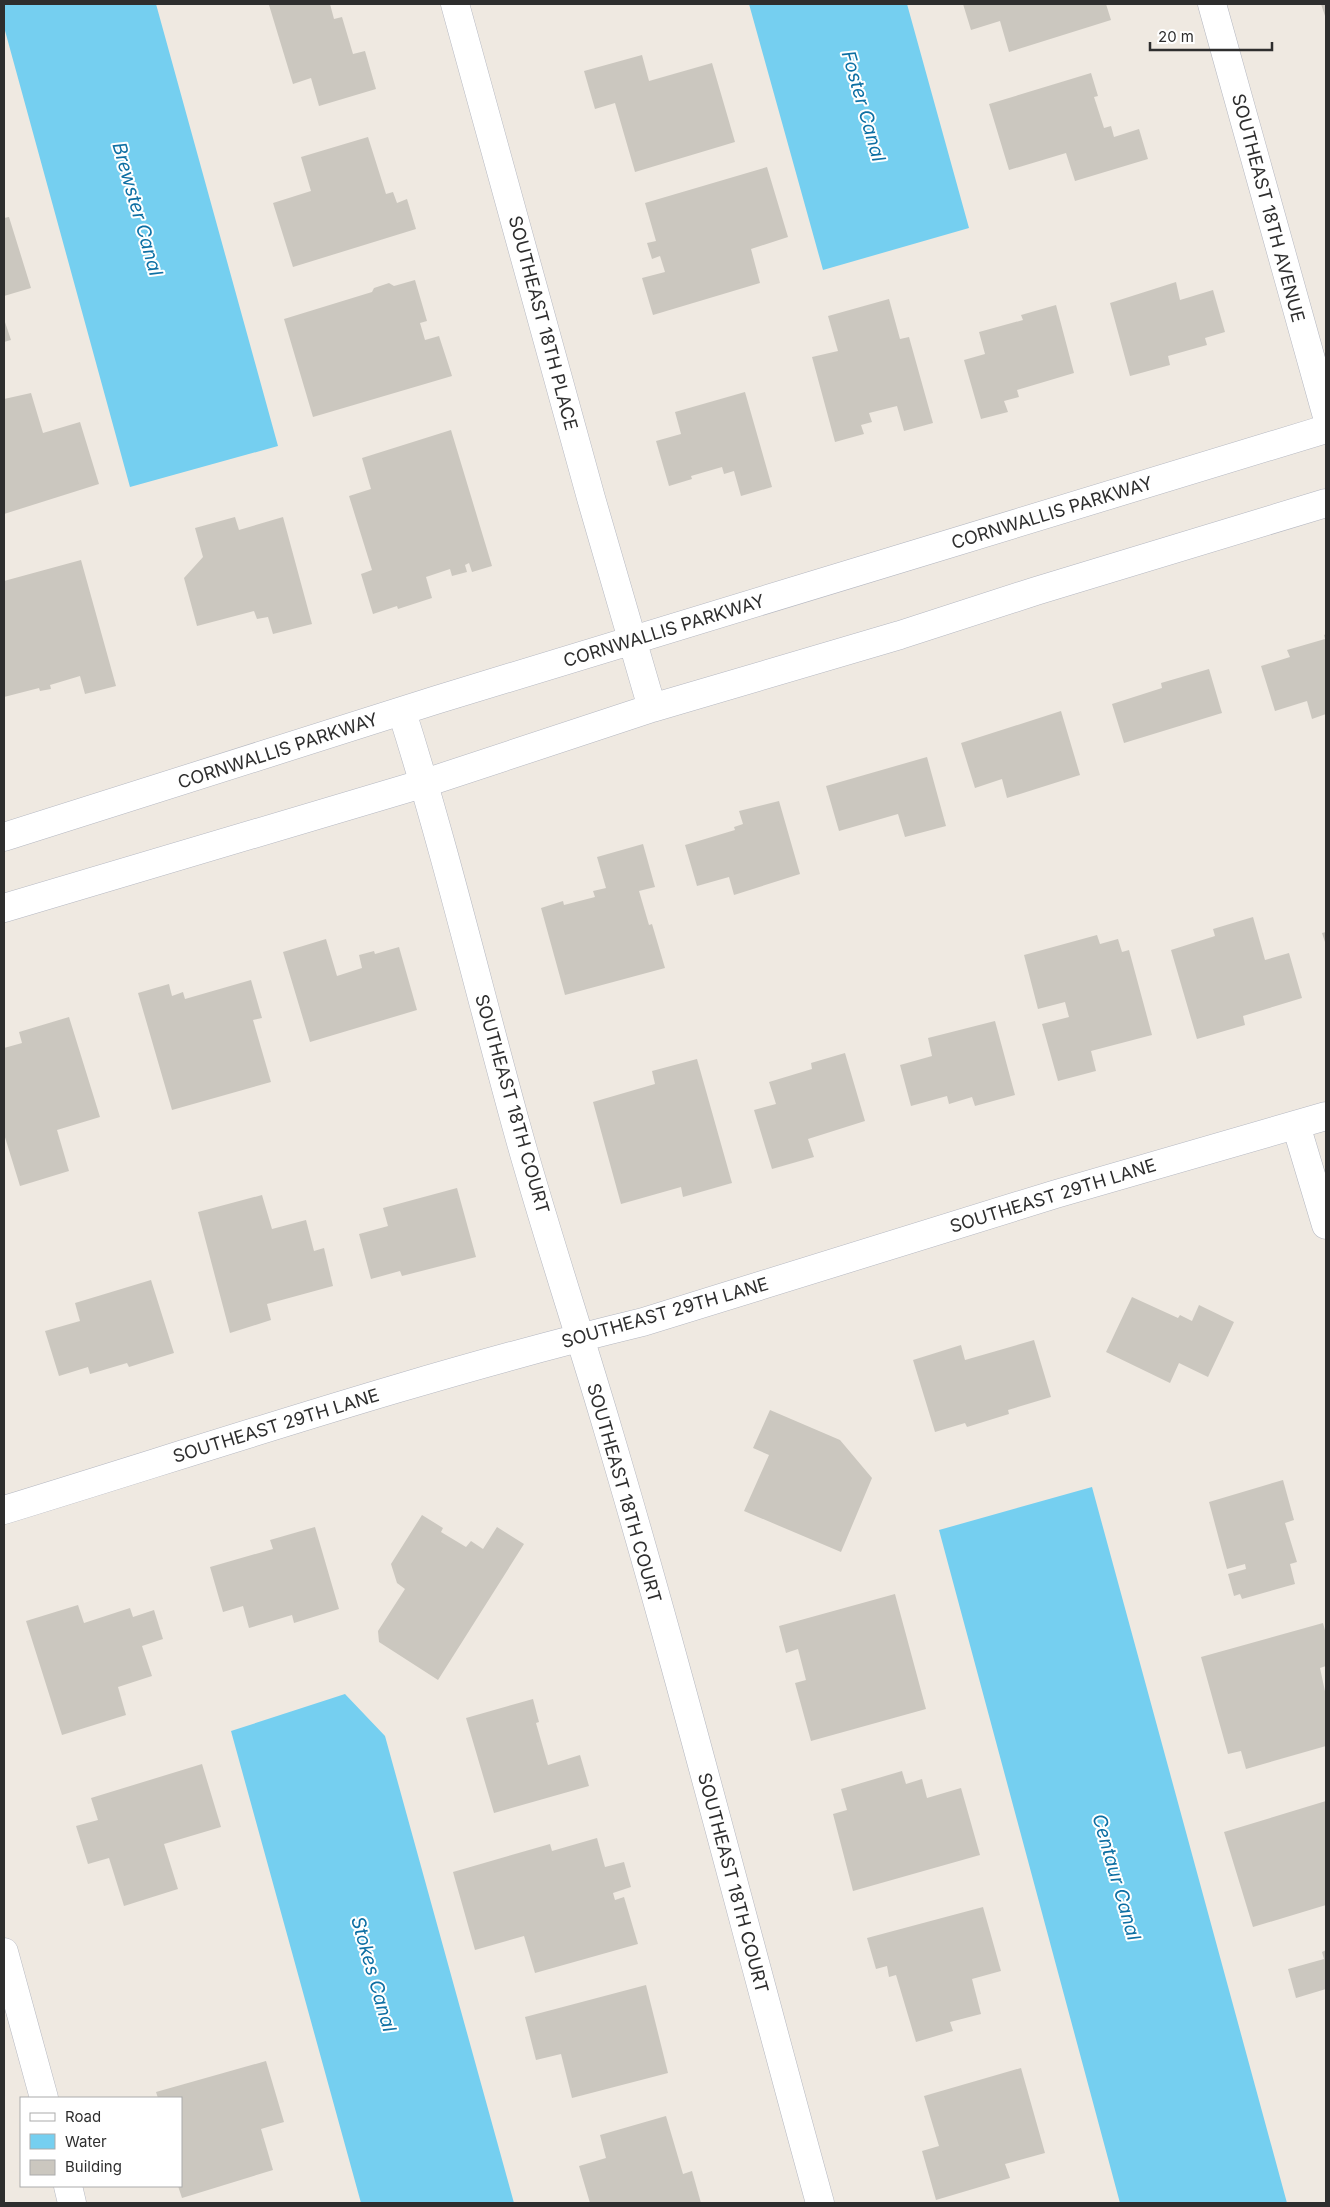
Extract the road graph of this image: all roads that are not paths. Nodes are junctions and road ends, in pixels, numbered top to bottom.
1 (455, 4) edge
2 (1212, 4) edge
3 (1326, 413) edge
4 (1326, 429) edge
5 (1326, 503) edge
6 (632, 642) junction
7 (652, 708) junction
8 (402, 712) junction
9 (425, 783) junction
10 (4, 838) edge
11 (4, 908) edge
12 (1326, 1116) edge
13 (1296, 1125) junction
14 (1326, 1226) edge
15 (578, 1338) junction
16 (4, 1510) edge
17 (4, 1952) edge
18 (44, 2097) edge
19 (68, 2187) edge
20 (72, 2203) edge
21 (820, 2203) edge

1 - 6 street, SOUTHEAST 18TH PLACE
2 - 3 street, SOUTHEAST 18TH AVENUE
4 - 6 street, CORNWALLIS PARKWAY
5 - 7 street
6 - 7 street, SOUTHEAST 18TH PLACE
6 - 8 street, CORNWALLIS PARKWAY
7 - 9 street
8 - 9 street, SOUTHEAST 18TH COURT
8 - 10 street, CORNWALLIS PARKWAY
9 - 11 street
9 - 15 street, SOUTHEAST 18TH COURT
12 - 13 street, SOUTHEAST 29TH LANE
13 - 14 street
13 - 15 street, SOUTHEAST 29TH LANE
15 - 16 street, SOUTHEAST 29TH LANE
15 - 21 street, SOUTHEAST 18TH COURT
17 - 18 street
19 - 20 street

